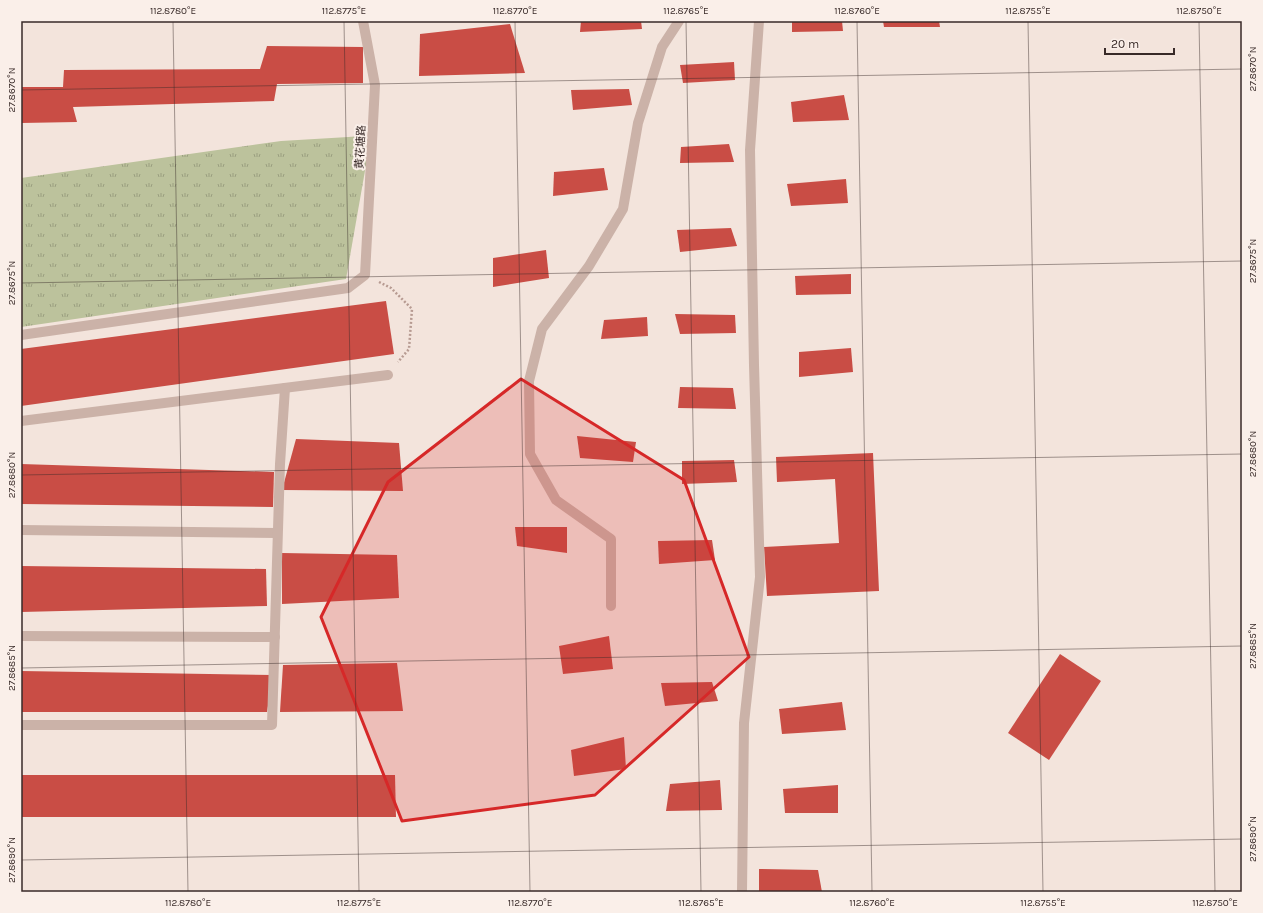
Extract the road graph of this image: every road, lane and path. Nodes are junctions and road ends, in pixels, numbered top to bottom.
1 (363, 21) edge
2 (679, 21) edge
3 (759, 21) edge
4 (365, 275) junction
5 (21, 335) edge
6 (388, 375) joint
7 (285, 388) junction
8 (21, 421) edge
9 (21, 530) edge
10 (277, 533) junction
11 (611, 606) dead end
12 (21, 636) edge
13 (275, 637) junction
14 (21, 725) edge
15 (742, 892) edge

1 - 4 street, 黄花塘路
2 - 11 street
3 - 15 street
4 - 5 street
4 - 6 path
6 - 7 street
7 - 8 street
7 - 10 street
9 - 10 street
10 - 13 street
12 - 13 street
13 - 14 street

